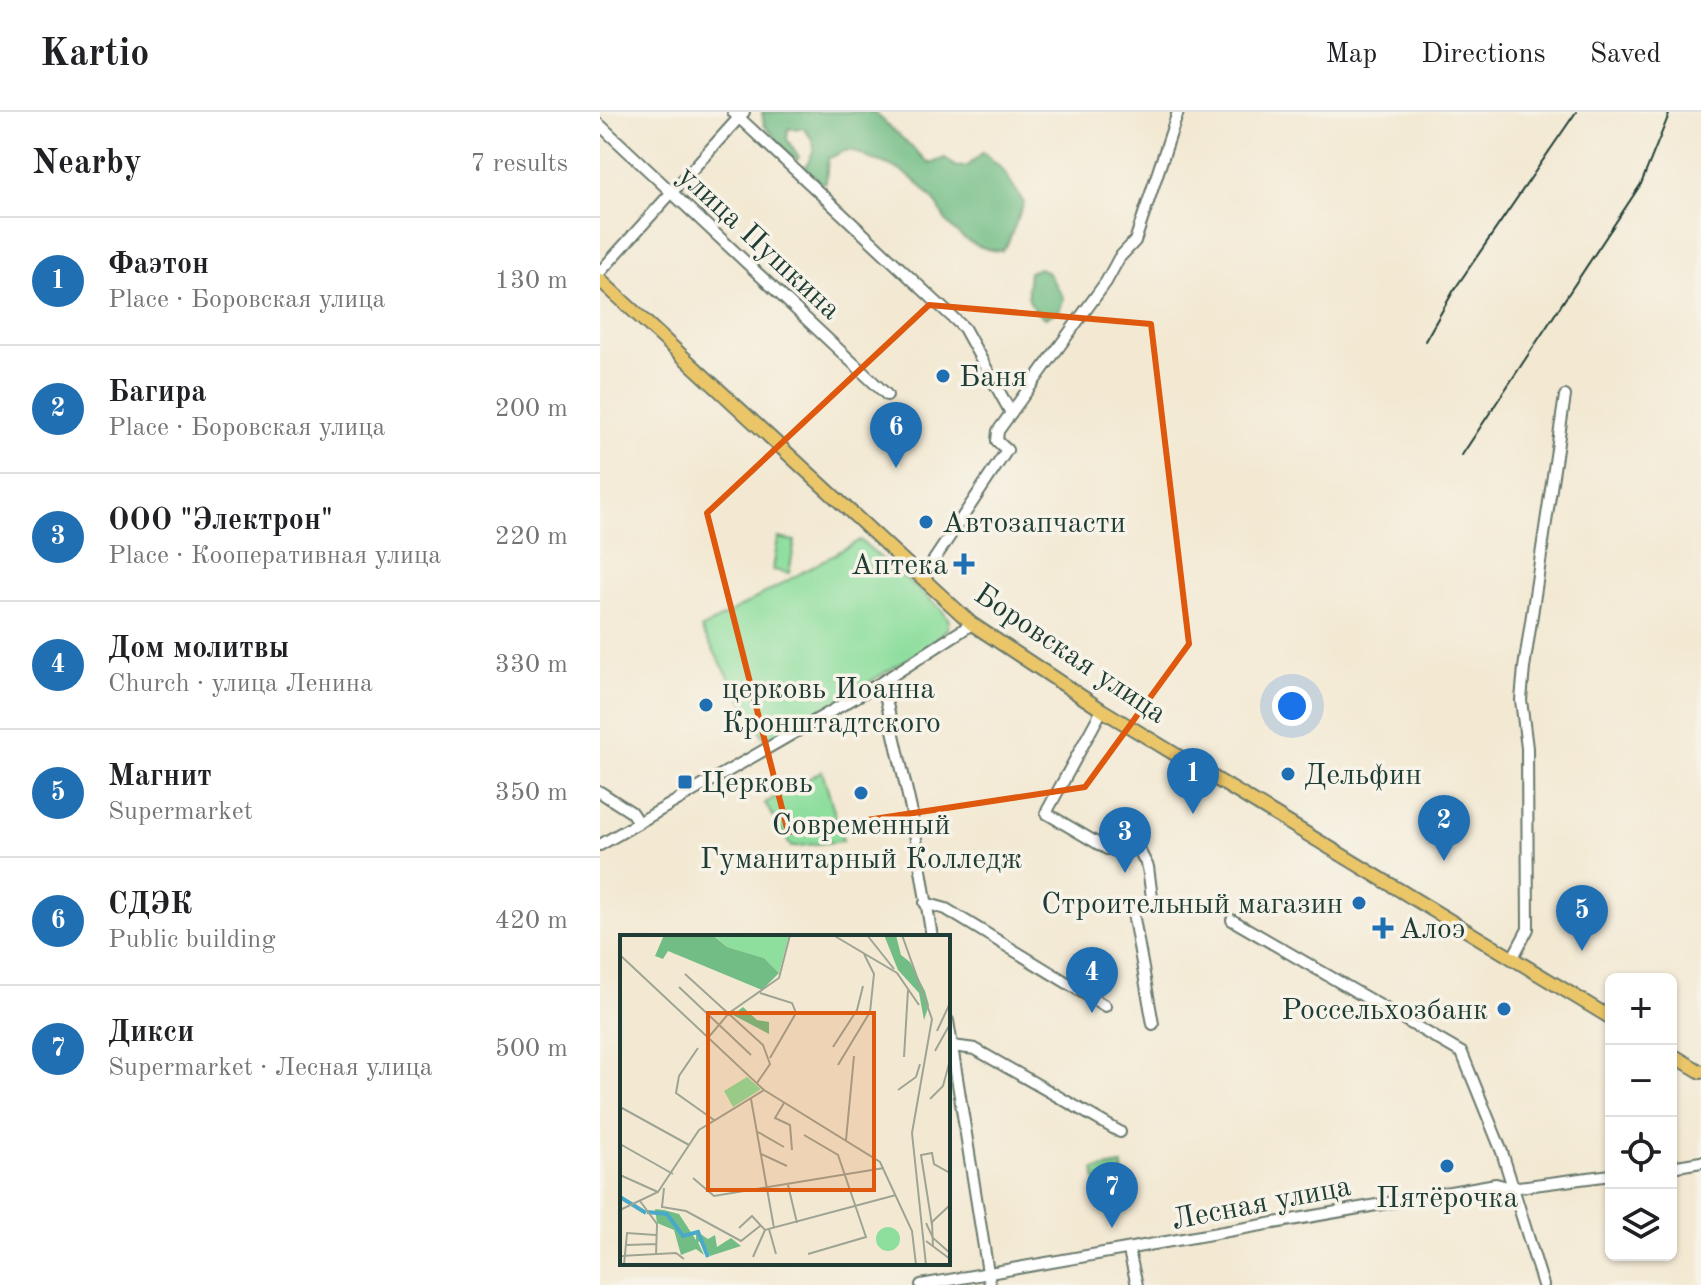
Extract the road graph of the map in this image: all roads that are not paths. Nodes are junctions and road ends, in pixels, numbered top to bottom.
1 (1178, 112) edge
2 (739, 114) edge
3 (600, 125) edge
4 (671, 191) junction
5 (600, 272) edge
6 (600, 280) edge
7 (887, 395) dead end
8 (1565, 396) dead end
9 (1011, 413) junction
10 (922, 578) junction
11 (972, 624) junction
12 (882, 682) junction
13 (1102, 710) junction
14 (600, 792) edge
15 (638, 822) junction
16 (600, 845) edge
17 (925, 903) junction
18 (1232, 920) dead end
19 (932, 935) edge
20 (1512, 959) junction
21 (1105, 1006) dead end
22 (1605, 1014) edge
23 (1153, 1024) dead end
24 (950, 1031) edge
25 (953, 1046) junction
26 (1677, 1058) edge
27 (1701, 1072) edge
28 (953, 1073) edge
29 (1120, 1132) dead end
30 (1701, 1162) edge
31 (1677, 1166) edge
32 (1605, 1176) edge
33 (1511, 1188) junction
34 (1129, 1251) junction
35 (990, 1280) edge
36 (921, 1285) edge
37 (1137, 1285) edge
38 (1543, 1285) edge

1 - 9 street
2 - 4 street
2 - 9 street
3 - 4 street, улица Пушкина
4 - 5 street
4 - 7 street, улица Пушкина
6 - 10 main road, Боровская улица
8 - 20 street
9 - 10 street
10 - 11 main road, Боровская улица
11 - 12 street
11 - 13 main road, Боровская улица
12 - 15 street
12 - 17 street
13 - 20 main road, Боровская улица
13 - 23 street
14 - 15 street
15 - 16 street
17 - 19 street
17 - 21 street
18 - 33 street
20 - 22 main road, Боровская улица
24 - 25 street
25 - 28 street
25 - 29 street
26 - 27 main road
28 - 35 street
30 - 31 street
32 - 33 street, Лесная улица
33 - 34 street, Лесная улица
33 - 38 street
34 - 35 street, Лесная улица
34 - 37 street
35 - 36 street, Лесная улица

